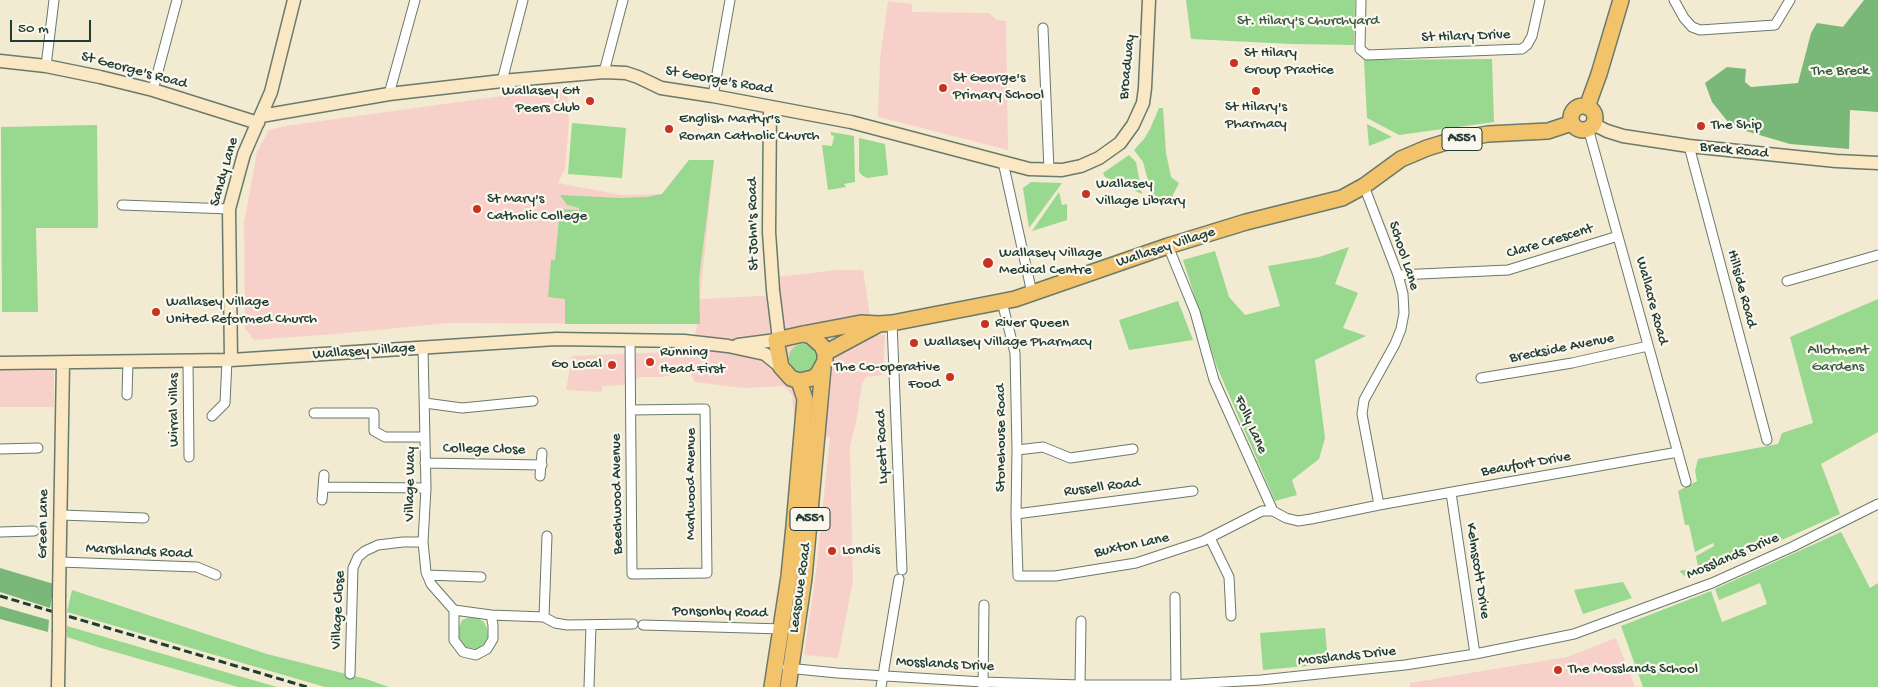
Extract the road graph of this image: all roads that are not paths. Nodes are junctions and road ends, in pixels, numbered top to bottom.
1 (54, 0) edge
2 (177, 0) edge
3 (294, 0) edge
4 (415, 0) edge
5 (523, 0) edge
6 (623, 0) edge
7 (730, 0) edge
8 (1150, 0) edge
9 (1361, 0) edge
10 (1540, 0) edge
11 (1621, 0) edge
12 (1674, 0) edge
13 (1790, 0) edge
14 (1043, 28) dead end
15 (0, 61) edge
16 (46, 66) junction
17 (604, 72) junction
18 (502, 81) junction
19 (154, 90) junction
20 (389, 94) junction
21 (713, 96) junction
22 (770, 107) junction
23 (1587, 107) junction
24 (259, 120) junction
25 (1572, 123) junction
26 (1591, 126) junction
27 (1689, 146) junction
28 (1002, 162) junction
29 (1877, 166) edge
30 (1049, 170) junction
31 (1364, 186) junction
32 (122, 205) dead end
33 (229, 209) junction
34 (1618, 236) junction
35 (1168, 246) junction
36 (1878, 255) edge
37 (1398, 275) junction
38 (1786, 281) dead end
39 (1032, 293) junction
40 (1002, 302) junction
41 (886, 323) junction
42 (803, 334) junction
43 (630, 340) junction
44 (778, 340) junction
45 (728, 346) junction
46 (1648, 346) junction
47 (423, 348) junction
48 (825, 353) junction
49 (229, 360) junction
50 (128, 362) junction
51 (188, 362) junction
52 (0, 363) edge
53 (63, 363) junction
54 (781, 367) junction
55 (822, 368) junction
56 (1481, 378) dead end
57 (799, 380) junction
58 (127, 395) dead end
59 (533, 401) dead end
60 (425, 403) junction
61 (631, 410) junction
62 (314, 413) dead end
63 (212, 416) dead end
64 (425, 437) junction
65 (1768, 440) dead end
66 (38, 448) dead end
67 (0, 449) edge
68 (1132, 449) dead end
69 (1017, 450) junction
70 (1678, 452) junction
71 (542, 453) dead end
72 (189, 457) dead end
73 (425, 463) junction
74 (542, 465) junction
75 (324, 475) dead end
76 (540, 476) dead end
77 (1686, 482) dead end
78 (323, 487) junction
79 (426, 488) junction
80 (1193, 490) dead end
81 (1451, 493) junction
82 (322, 500) dead end
83 (1878, 504) edge
84 (1379, 505) junction
85 (1273, 511) junction
86 (1016, 514) junction
87 (61, 515) junction
88 (144, 518) dead end
89 (34, 531) dead end
90 (0, 532) edge
91 (547, 536) dead end
92 (1210, 538) junction
93 (423, 542) junction
94 (60, 562) junction
95 (707, 574) joint
96 (216, 575) dead end
97 (428, 576) junction
98 (1018, 576) joint
99 (481, 577) dead end
100 (1175, 598) dead end
101 (984, 605) dead end
102 (454, 610) junction
103 (491, 615) junction
104 (544, 616) junction
105 (1232, 616) dead end
106 (1081, 621) dead end
107 (633, 624) dead end
108 (591, 625) junction
109 (644, 625) dead end
110 (789, 628) junction
111 (1476, 654) junction
112 (783, 668) junction
113 (350, 674) dead end
114 (883, 675) junction
115 (1265, 683) edge
116 (983, 684) edge
117 (1080, 685) junction
118 (1172, 685) edge
119 (58, 687) edge
120 (589, 687) edge
121 (772, 687) edge
122 (788, 687) edge
123 (882, 687) edge

1 - 16 street
2 - 19 street
3 - 24 street, Sandy Lane
4 - 20 street
5 - 18 street
6 - 17 street
7 - 21 street
8 - 30 street, Broadway
9 - 10 street, St Hilary Drive
11 - 23 main road
12 - 13 street
14 - 30 street
15 - 16 street, St George's Road
16 - 19 street, St George's Road
17 - 18 street, St George's Road
17 - 21 street, St George's Road
18 - 20 street, St George's Road
19 - 24 street, St George's Road
20 - 24 street, St George's Road
21 - 22 street, St George's Road
22 - 28 street, St George's Road
22 - 44 street, St John's Road
23 - 25 main road
23 - 26 main road
24 - 33 street, Sandy Lane
25 - 26 main road
25 - 31 main road, A551
26 - 27 street, Breck Road
26 - 34 street, Wallacre Road
27 - 29 street, Breck Road
27 - 65 street, Hillside Road
28 - 30 street, St George's Road
28 - 39 street
31 - 35 main road, Wallasey Village / A551
31 - 37 street, School Lane
32 - 33 street
33 - 49 street, Sandy Lane
34 - 37 street, Clare Crescent
34 - 46 street, Wallacre Road
35 - 39 main road, Wallasey Village / A551
35 - 85 street, Folly Lane
36 - 38 street
37 - 84 street, School Lane
39 - 40 main road, Wallasey Village / A551
40 - 41 main road, Wallasey Village / A551
40 - 69 street, Stonehouse Road
41 - 42 main road, Wallasey Village / A551
41 - 48 main road, Wallasey Village / A551
41 - 114 street, Lycett Road
42 - 44 main road
42 - 48 main road
43 - 45 street, Wallasey Village
43 - 47 street, Wallasey Village
43 - 61 street, Beechwood Avenue
44 - 45 street, Wallasey Village
44 - 54 main road
45 - 54 street, Wallasey Village
46 - 56 street, Breckside Avenue
46 - 70 street, Wallacre Road
47 - 49 street, Wallasey Village
47 - 60 street, Village Way
48 - 55 main road
49 - 51 street, Wallasey Village
49 - 63 street
50 - 51 street, Wallasey Village
50 - 53 street, Wallasey Village
50 - 58 street
51 - 72 street, Wirral Villas
52 - 53 street, Wallasey Village
53 - 87 street, Green Lane
54 - 57 main road
55 - 57 main road
55 - 110 main road, Leasowe Road / A551
57 - 110 main road, Leasowe Road / A551
59 - 60 street
60 - 64 street, Village Way
61 - 95 street, Marlwood Avenue
61 - 95 street, Beechwood Avenue
62 - 64 street
64 - 73 street, Village Way
66 - 67 street
68 - 69 street
69 - 86 street, Stonehouse Road
70 - 77 street, Wallacre Road
70 - 81 street, Beaufort Drive
71 - 74 street, College Close
73 - 74 street, College Close
73 - 79 street, Village Way
74 - 76 street, College Close
75 - 78 street
78 - 79 street
78 - 82 street
79 - 93 street, Village Way
80 - 86 street, Russell Road
81 - 84 street, Beaufort Drive
81 - 111 street, Kelmscott Drive
83 - 111 street, Mosslands Drive
84 - 85 street
85 - 92 street, Buxton Lane
86 - 98 street, Stonehouse Road
87 - 88 street
87 - 94 street, Green Lane
89 - 90 street
91 - 104 street
92 - 98 street, Buxton Lane
92 - 105 street
93 - 97 street, Village Way
93 - 113 street, Village Close
94 - 96 street, Marshlands Road
94 - 119 street, Green Lane, bridge
97 - 99 street
97 - 102 street, Village Way
100 - 118 street
101 - 116 street
102 - 103 street
102 - 103 street
103 - 104 street
104 - 108 street
106 - 117 street
107 - 108 street
108 - 120 street
109 - 110 street, Ponsonby Road
110 - 112 main road, Leasowe Road / A551
111 - 115 street, Mosslands Drive
112 - 114 street, Mosslands Drive
112 - 121 main road, Leasowe Road / A551
112 - 122 main road, Leasowe Road / A551
114 - 116 street, Mosslands Drive
114 - 123 street, Lycett Road
115 - 118 street, Mosslands Drive
116 - 117 street, Mosslands Drive
117 - 118 street, Mosslands Drive

